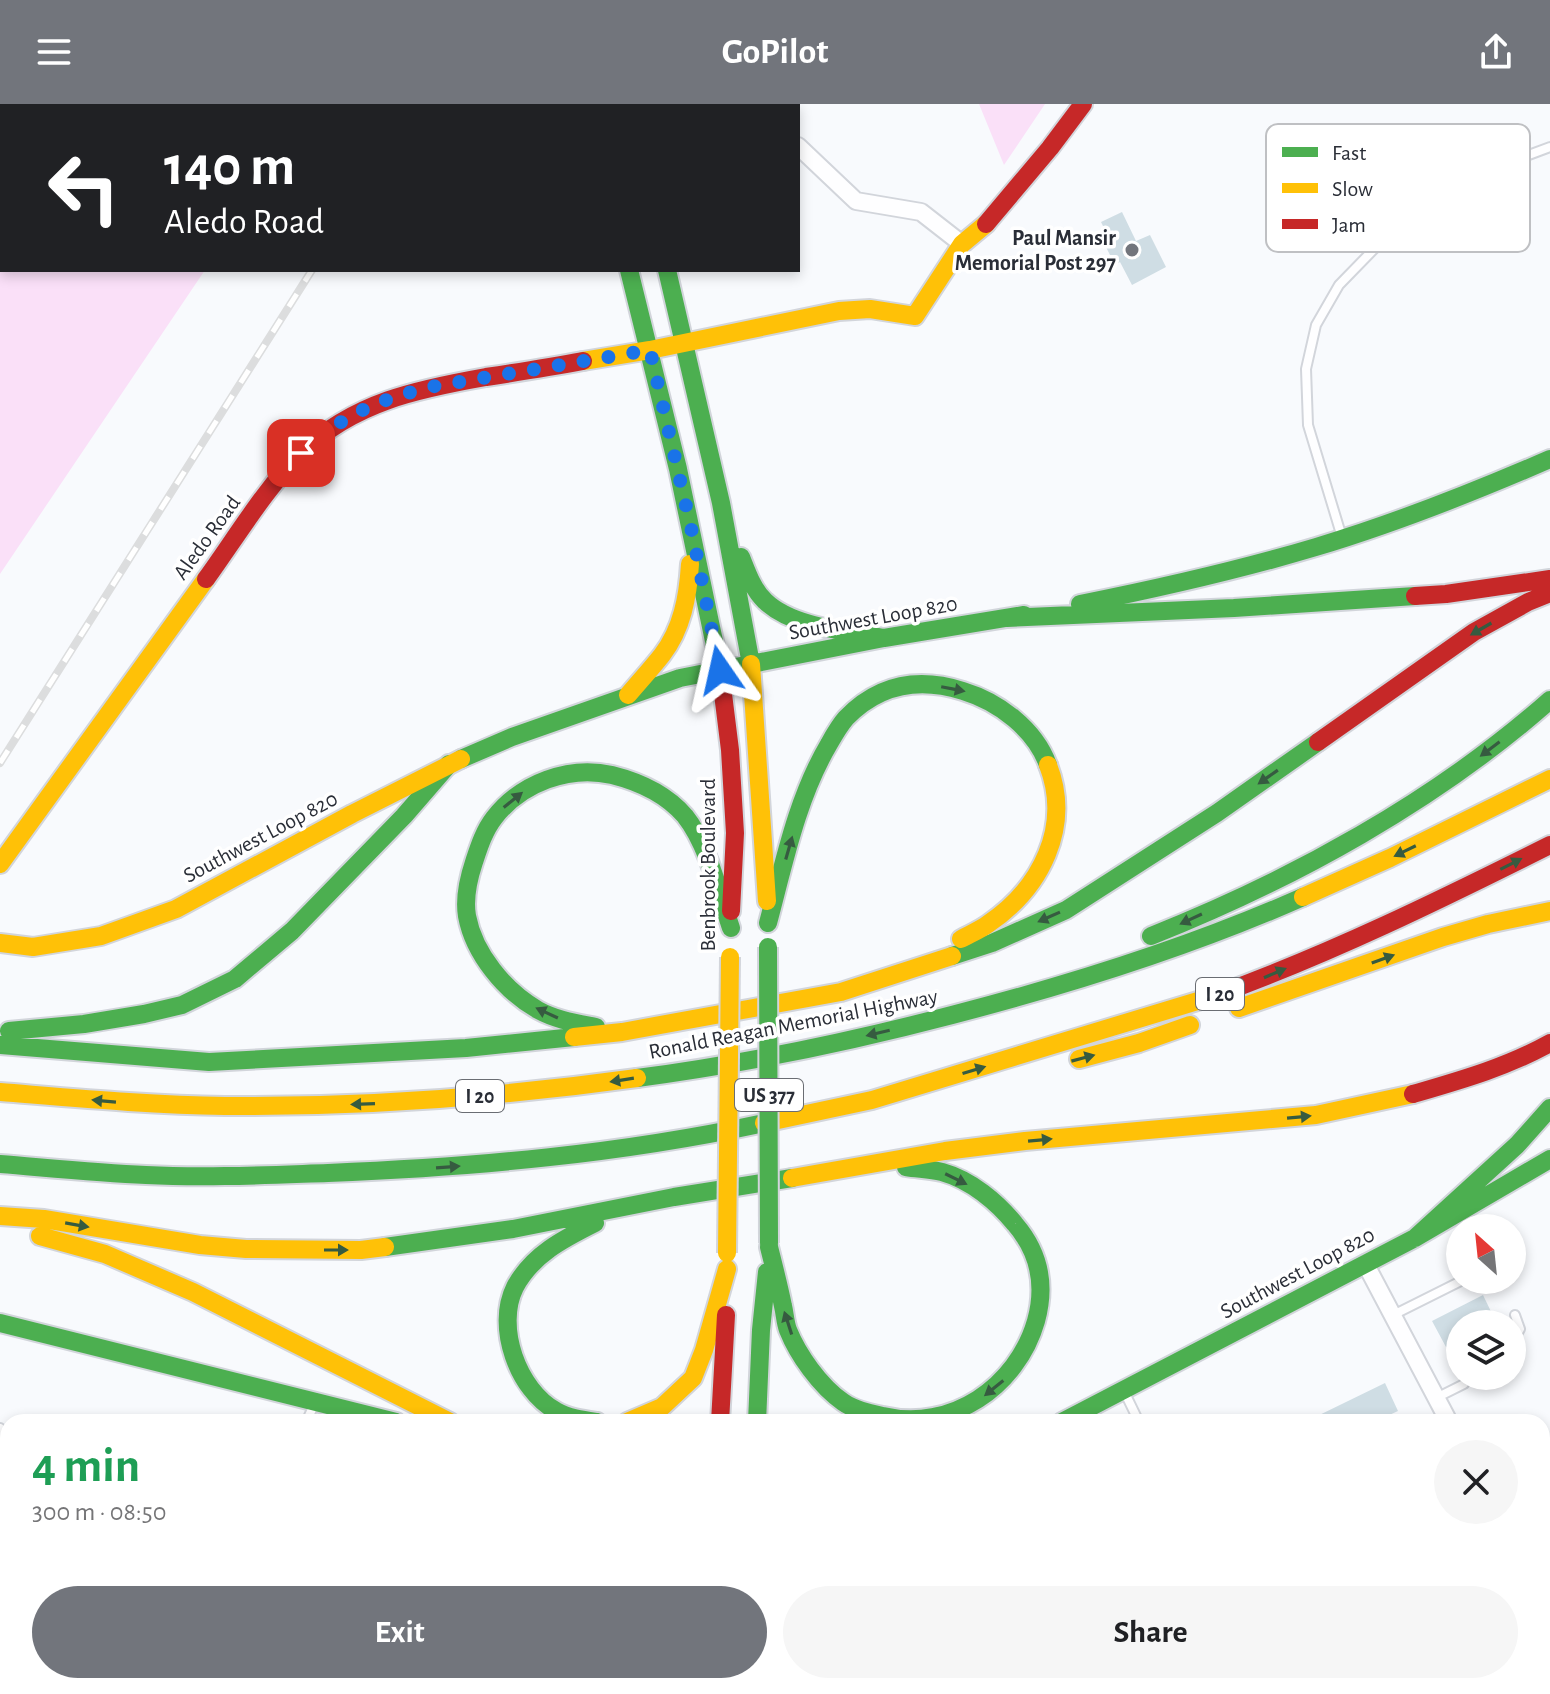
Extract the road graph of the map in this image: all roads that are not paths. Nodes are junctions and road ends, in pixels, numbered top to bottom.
1 (1083, 104) edge
2 (1550, 147) edge
3 (800, 148) edge
4 (1530, 154) edge
5 (962, 244) junction
6 (1371, 252) edge
7 (630, 272) edge
8 (667, 272) edge
9 (684, 343) junction
10 (650, 350) junction
11 (1550, 459) edge
12 (721, 503) junction
13 (692, 532) junction
14 (1342, 538) junction
15 (1550, 579) edge
16 (1550, 593) edge
17 (1007, 618) junction
18 (884, 638) junction
19 (751, 664) junction
20 (720, 670) junction
21 (628, 695) junction
22 (1550, 700) edge
23 (449, 764) junction
24 (1550, 779) edge
25 (1550, 845) edge
26 (0, 864) edge
27 (1550, 911) edge
28 (768, 923) junction
29 (731, 928) junction
30 (1140, 940) dead end
31 (0, 943) edge
32 (870, 984) junction
33 (991, 986) dead end
34 (954, 1015) junction
35 (622, 1032) junction
36 (0, 1033) edge
37 (1550, 1043) edge
38 (0, 1045) edge
39 (1064, 1063) dead end
40 (975, 1087) dead end
41 (0, 1092) edge
42 (872, 1100) junction
43 (1550, 1108) edge
44 (1550, 1159) edge
45 (0, 1164) edge
46 (880, 1164) junction
47 (621, 1209) junction
48 (0, 1216) edge
49 (0, 1225) edge
50 (1415, 1238) junction
51 (769, 1245) junction
52 (727, 1261) junction
53 (1365, 1263) junction
54 (1446, 1288) edge
55 (1393, 1315) junction
56 (0, 1323) edge
57 (1123, 1390) junction
58 (1452, 1390) edge
59 (1436, 1398) junction
60 (316, 1403) junction
61 (310, 1414) edge
62 (362, 1414) edge
63 (434, 1414) edge
64 (563, 1414) edge
65 (646, 1414) edge
66 (720, 1414) edge
67 (757, 1414) edge
68 (873, 1414) edge
69 (948, 1414) edge
70 (1077, 1414) edge
71 (1135, 1414) edge
72 (1445, 1414) edge

1 - 5 main road
2 - 4 lane
3 - 5 street
5 - 9 main road, Aledo Road
6 - 14 lane
7 - 10 main road, Benbrook Boulevard / US 377
8 - 9 main road, US 377
9 - 10 main road, Aledo Road
9 - 12 main road, US 377
10 - 13 main road, Benbrook Boulevard / US 377
10 - 26 main road, Aledo Road
11 - 14 main road, Southwest Loop 820
12 - 18 main road
12 - 19 main road, US 377
13 - 20 main road, Benbrook Boulevard / US 377
13 - 21 main road
14 - 17 main road, Southwest Loop 820
15 - 17 main road
16 -> 32 main road
17 - 18 main road, Southwest Loop 820
18 - 19 main road, Southwest Loop 820
19 - 20 main road, Southwest Loop 820
19 - 28 main road, US 377
20 - 21 main road, Southwest Loop 820
20 - 29 main road, Benbrook Boulevard / US 377
21 - 23 main road, Southwest Loop 820
22 -> 30 main road
23 - 31 main road, Southwest Loop 820
23 - 36 main road
24 -> 34 main road, Ronald Reagan Memorial Highway / I 20
42 -> 25 main road, I 20
39 -> 27 main road
28 -> 32 main road
28 - 51 main road, US 377, bridge
35 -> 29 main road
29 - 52 main road, Benbrook Boulevard / US 377, bridge
32 - 35 main road
33 - 34 main road
34 -> 41 main road, Ronald Reagan Memorial Highway / I 20
35 - 38 main road
46 -> 37 main road
40 - 42 main road
45 -> 42 main road, I 20
43 - 50 main road
44 - 50 main road, Southwest Loop 820
46 - 47 main road
46 -> 69 main road
48 -> 47 main road
47 - 64 main road
49 - 63 main road
50 - 53 main road, Southwest Loop 820
51 - 67 main road, US 377
68 -> 51 main road
52 - 65 main road
52 - 66 main road, Benbrook Boulevard / US 377
53 - 55 street
53 - 57 main road, Southwest Loop 820
54 - 55 lane
55 - 59 street
56 - 60 main road
57 - 70 main road, Southwest Loop 820
57 - 71 lane
58 - 59 lane
59 - 72 street
60 - 61 lane
60 - 62 main road

